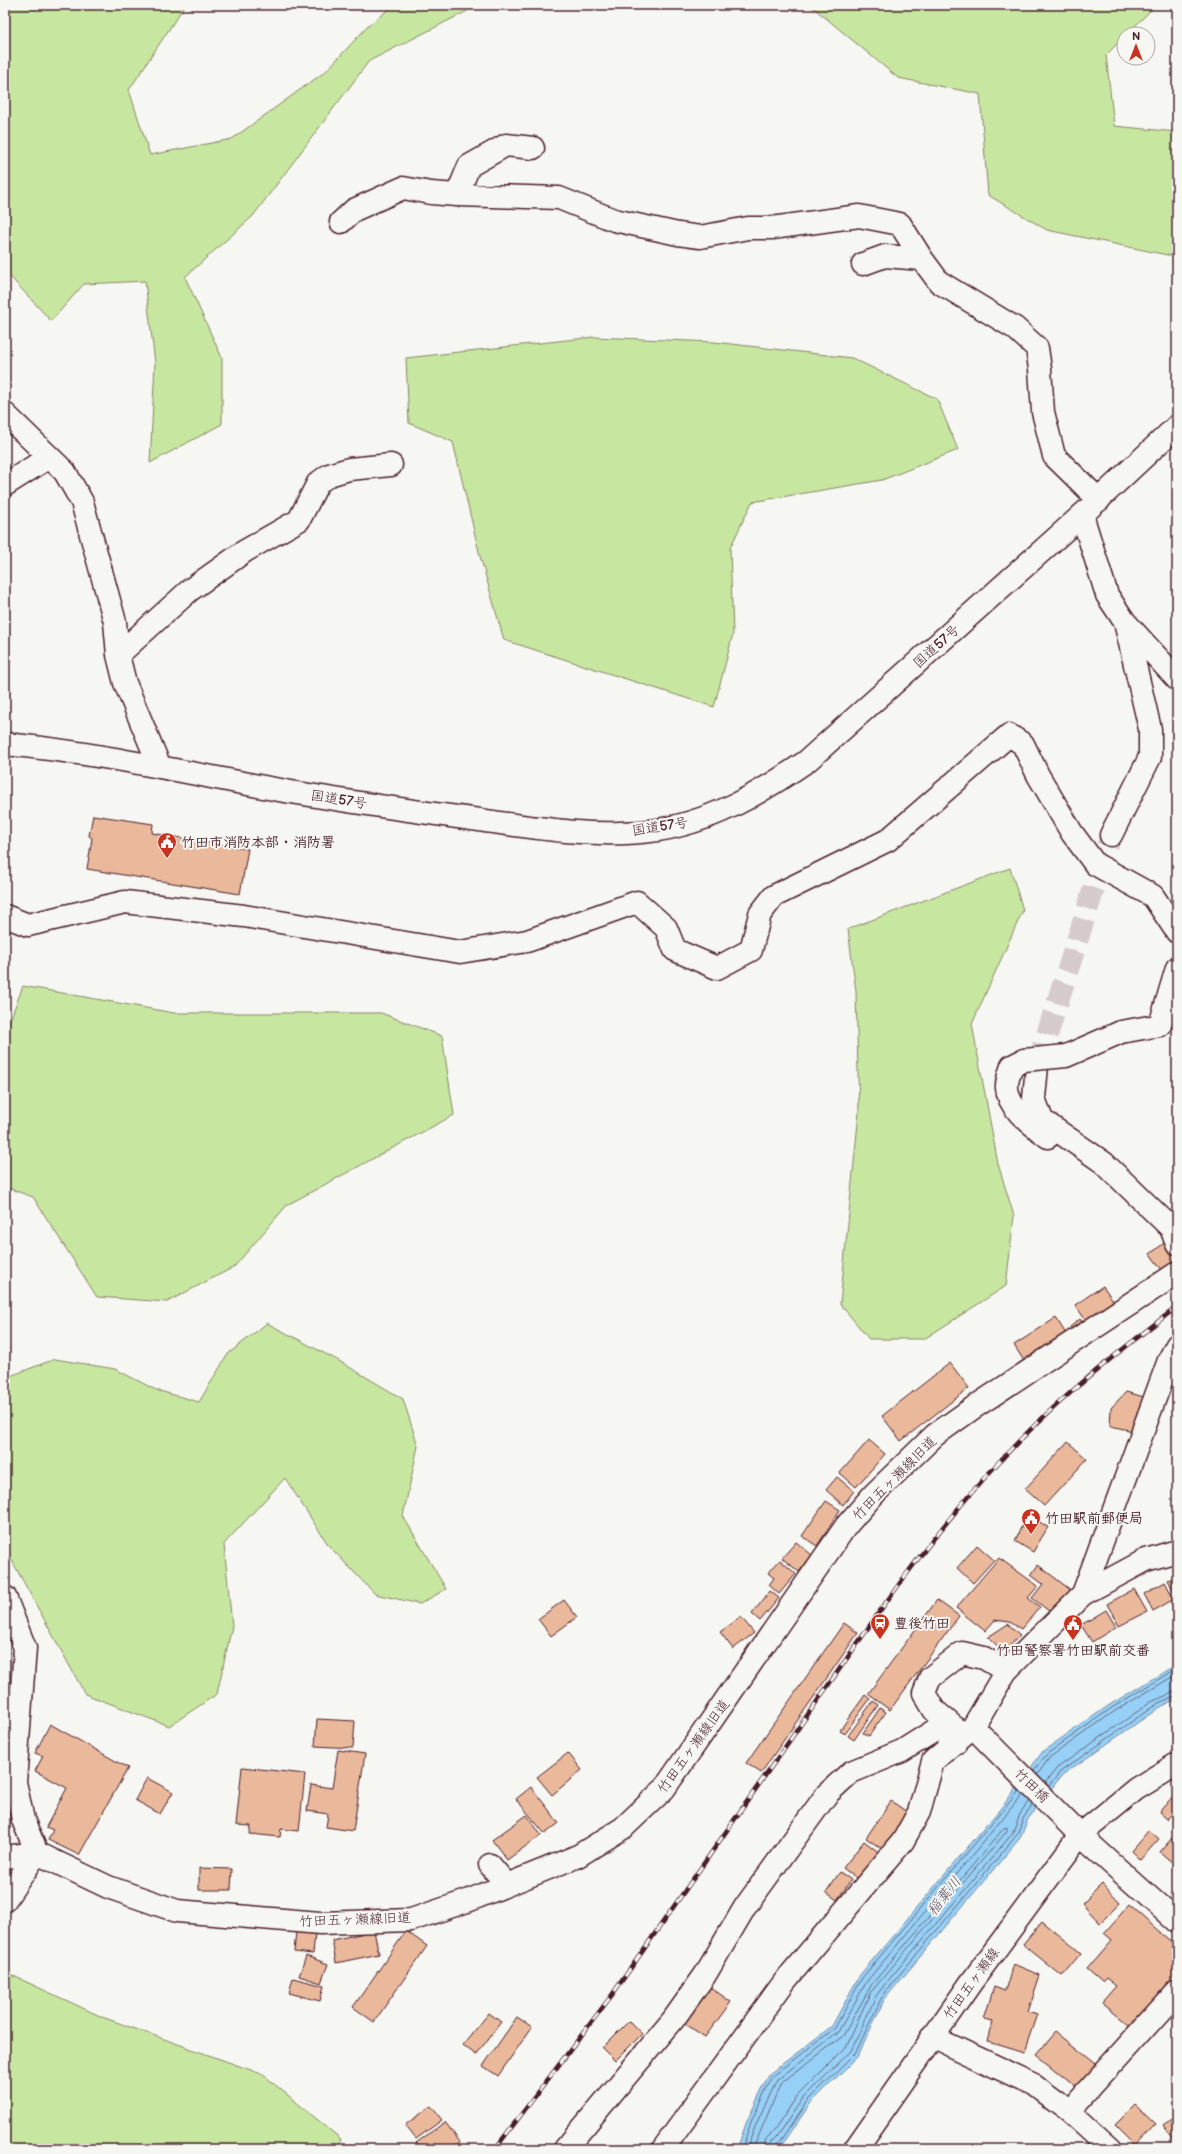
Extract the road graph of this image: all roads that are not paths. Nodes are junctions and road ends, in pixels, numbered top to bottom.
1 (533, 148) dead end
2 (457, 195) junction
3 (341, 222) dead end
4 (922, 259) junction
5 (863, 264) dead end
6 (5, 414) edge
7 (1177, 426) edge
8 (49, 457) junction
9 (391, 465) dead end
10 (5, 485) edge
11 (1099, 500) junction
12 (1082, 515) junction
13 (1125, 622) junction
14 (118, 655) junction
15 (1177, 679) edge
16 (5, 744) edge
17 (160, 767) junction
18 (1111, 835) tunnel mouth
19 (5, 916) edge
20 (1177, 932) edge
21 (1177, 968) edge
22 (1177, 1244) edge
23 (1177, 1273) edge
24 (1177, 1345) edge
25 (1177, 1551) edge
26 (1084, 1594) junction
27 (5, 1597) edge
28 (1006, 1671) junction
29 (965, 1734) junction
30 (1177, 1764) edge
31 (1074, 1828) junction
32 (37, 1853) junction
33 (5, 1857) edge
34 (490, 1864) dead end
35 (506, 1885) junction
36 (5, 1900) edge
37 (1177, 1922) edge
38 (1177, 1991) edge
39 (932, 2037) junction
40 (1069, 2111) junction
41 (565, 2149) edge
42 (663, 2149) edge
43 (855, 2149) edge
44 (1111, 2149) edge

1 - 2 main road
2 - 3 main road
2 - 4 main road
4 - 5 main road
4 - 11 main road
6 - 8 main road
7 - 11 main road, 国道57号
8 - 10 main road
8 - 14 main road
9 - 14 main road
11 - 12 main road, 国道57号
12 - 13 main road
12 - 17 main road, 国道57号
13 - 15 main road
13 - 18 main road
14 - 17 main road
16 - 17 main road, 国道57号
19 - 20 main road
21 - 22 main road, bridge
23 - 35 main road, 竹田五ヶ瀬線旧道
24 - 26 main road
25 - 26 main road
26 - 28 main road
27 - 32 main road
28 - 29 main road
28 - 29 main road
29 - 31 main road, 竹田橋
29 - 41 main road
29 - 42 main road
30 - 31 main road, 竹田五ヶ瀬線
31 - 37 main road, 竹田橋
31 - 39 main road, 竹田五ヶ瀬線
32 - 33 main road
32 - 35 main road, 竹田五ヶ瀬線旧道
32 - 36 main road
34 - 35 main road
38 - 40 main road
39 - 40 main road
39 - 43 main road, 竹田五ヶ瀬線
40 - 44 main road

